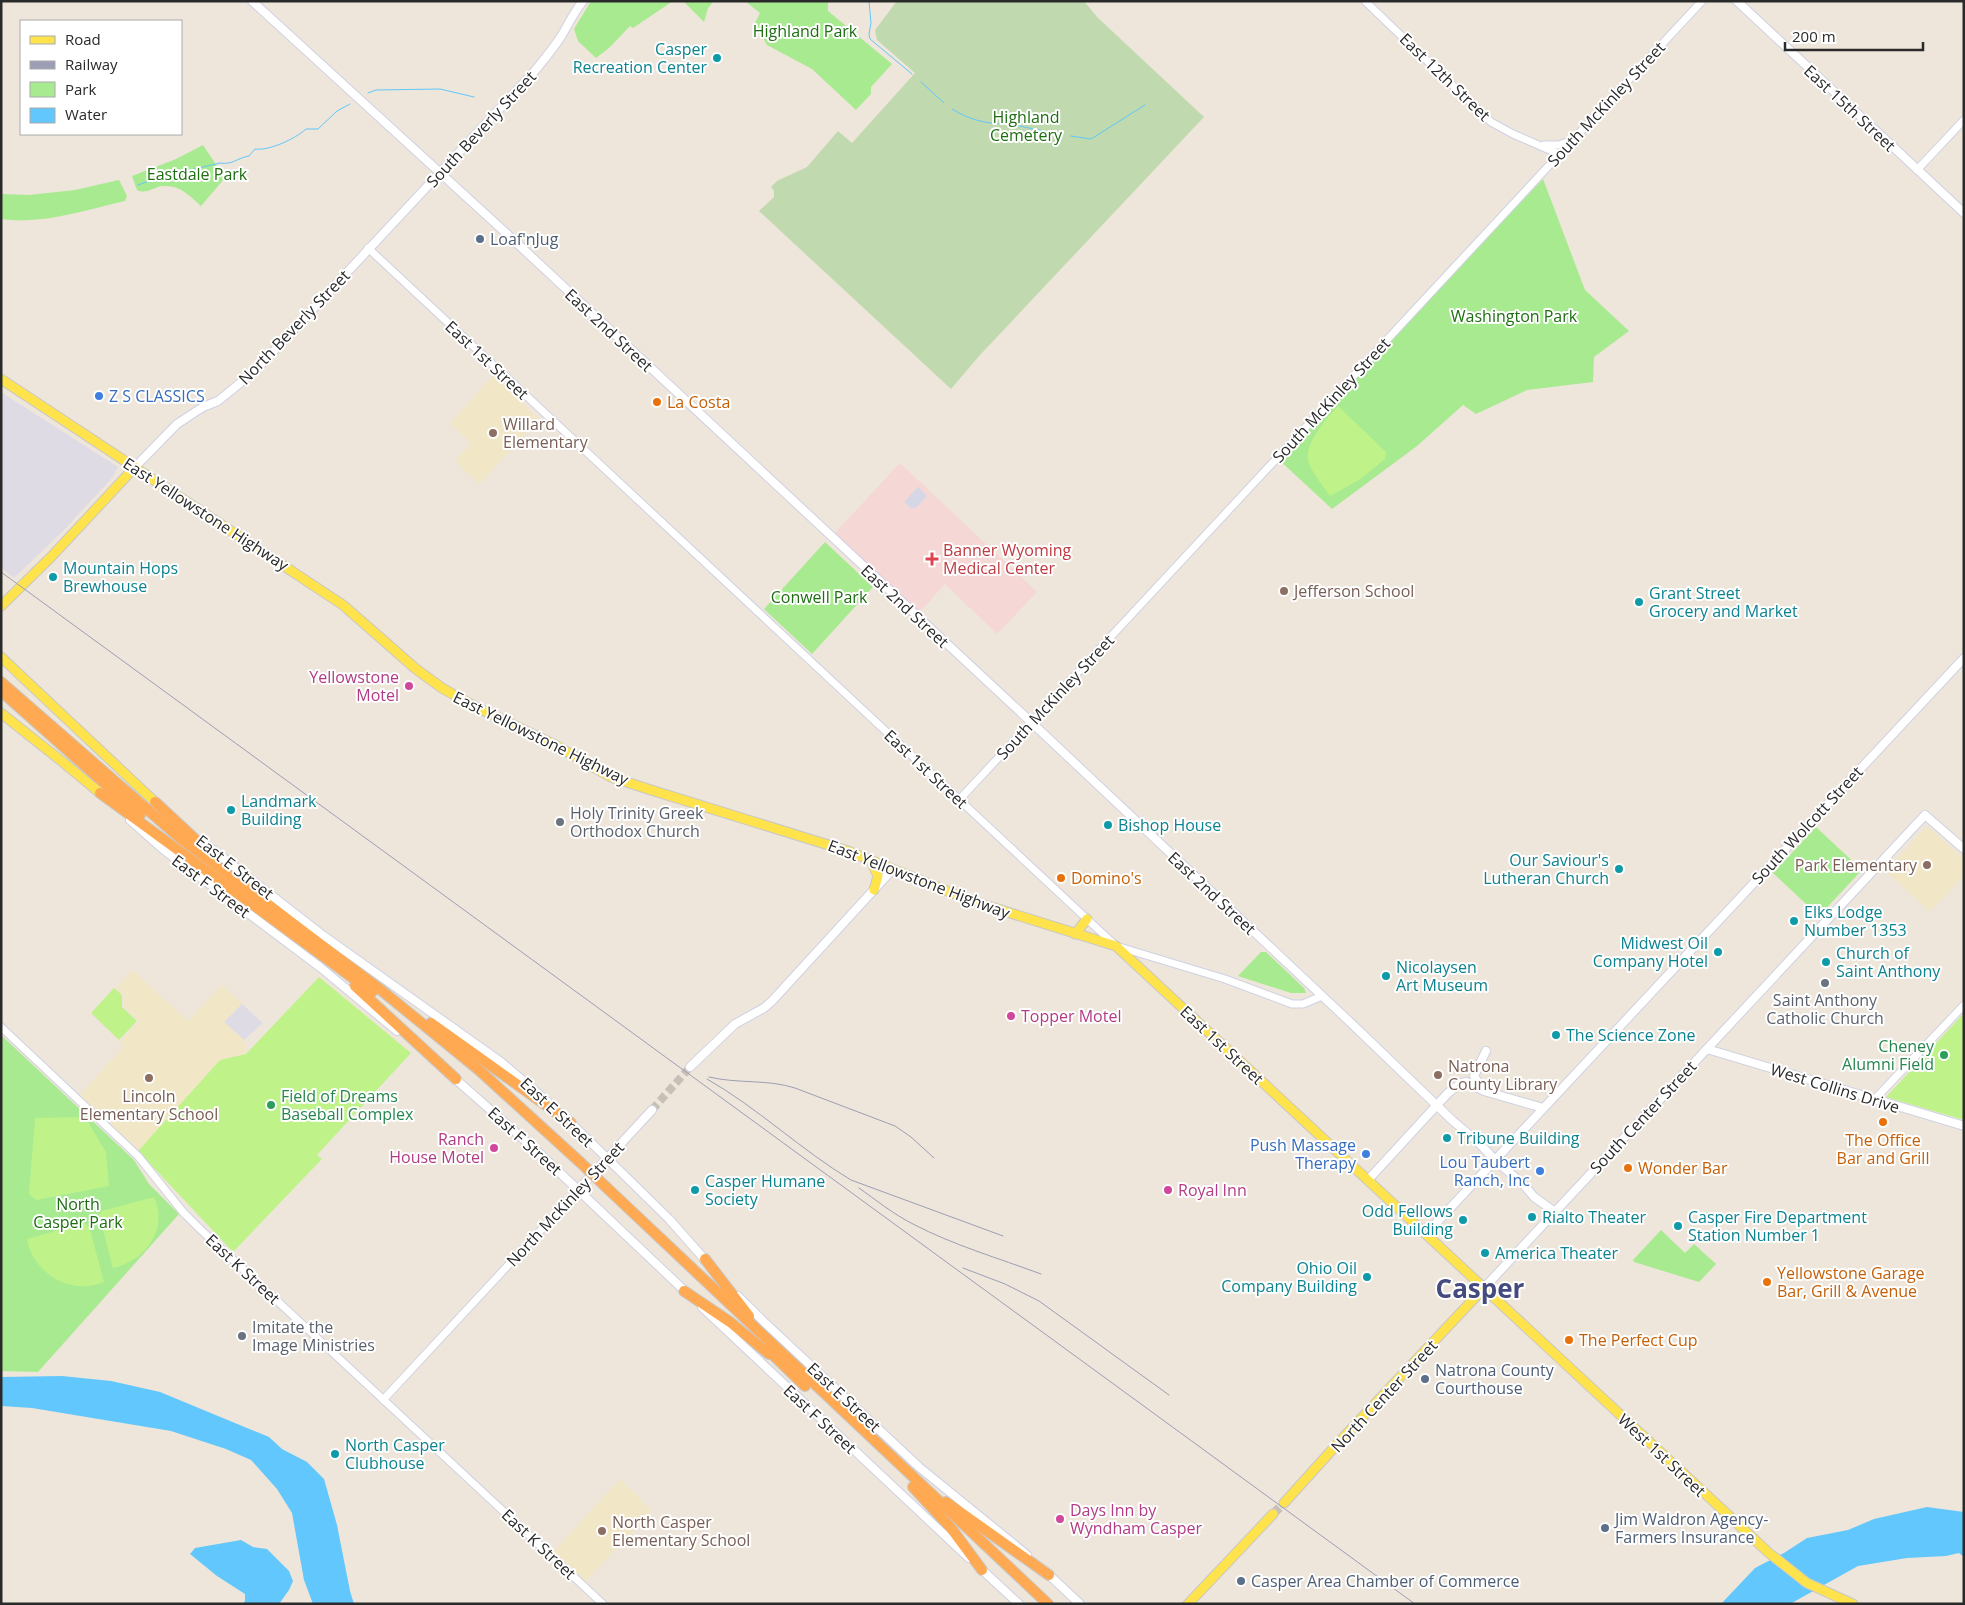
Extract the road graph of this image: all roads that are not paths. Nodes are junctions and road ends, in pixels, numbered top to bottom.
1 (252, 1) edge
2 (583, 1) edge
3 (1365, 1) edge
4 (1702, 1) edge
5 (1737, 1) edge
6 (1964, 120) edge
7 (1572, 139) junction
8 (1538, 144) junction
9 (1559, 154) junction
10 (1918, 170) junction
11 (440, 172) junction
12 (1964, 213) edge
13 (368, 248) junction
14 (1, 379) edge
15 (135, 467) junction
16 (1, 606) edge
17 (1, 657) edge
18 (1964, 658) edge
19 (1, 682) edge
20 (1, 691) edge
21 (1, 713) edge
22 (1031, 722) junction
23 (100, 793) junction
24 (959, 800) junction
25 (155, 802) junction
26 (1964, 850) edge
27 (871, 861) junction
28 (892, 870) junction
29 (208, 872) junction
30 (243, 886) junction
31 (874, 890) junction
32 (1087, 919) junction
33 (1074, 934) junction
34 (1116, 946) junction
35 (312, 947) junction
36 (381, 990) junction
37 (1322, 996) junction
38 (1964, 1005) edge
39 (1, 1027) edge
40 (1707, 1049) junction
41 (1486, 1051) dead end
42 (690, 1067) tunnel mouth
43 (456, 1079) junction
44 (1484, 1091) junction
45 (1874, 1100) junction
46 (1436, 1104) junction
47 (1543, 1108) junction
48 (652, 1110) tunnel mouth
49 (571, 1123) junction
50 (1964, 1126) edge
51 (608, 1159) junction
52 (1495, 1160) junction
53 (579, 1166) junction
54 (1368, 1180) junction
55 (578, 1190) junction
56 (1555, 1212) junction
57 (1426, 1234) junction
58 (705, 1260) junction
59 (1484, 1288) junction
60 (684, 1290) junction
61 (787, 1364) junction
62 (383, 1400) junction
63 (915, 1485) junction
64 (1284, 1503) tunnel mouth
65 (1273, 1514) tunnel mouth
66 (982, 1570) junction
67 (1049, 1575) junction
68 (603, 1604) edge
69 (1019, 1604) edge
70 (1039, 1604) edge
71 (1048, 1604) edge
72 (1080, 1604) edge
73 (1188, 1604) edge
74 (1853, 1604) edge

1 - 11 main road, East 2nd Street
2 - 11 main road, South Beverly Street
3 - 8 street, East 12th Street
4 - 7 street, South McKinley Street
5 - 10 main road, East 15th Street
6 - 10 street
7 - 8 street
7 - 9 street, South McKinley Street
8 - 9 street, East 12th Street
9 - 22 street, South McKinley Street
10 - 12 main road, East 15th Street
11 - 13 main road, South Beverly Street
11 - 22 main road, East 2nd Street
13 - 15 main road, North Beverly Street
13 - 24 street, East 1st Street
14 - 15 main road, East Yellowstone Highway
15 - 16 main road, North Beverly Street
15 - 27 main road, East Yellowstone Highway
17 - 25 main road, East E Street
18 - 47 main road, South Wolcott Street
19 - 30 highway
20 - 29 highway
21 - 23 main road, East F Street
22 - 24 street, South McKinley Street
22 - 37 main road, East 2nd Street
23 - 29 highway
23 - 43 main road, East F Street
24 - 32 street, East 1st Street
25 - 30 highway
25 - 49 main road, East E Street
26 - 40 main road, South Center Street
27 - 28 main road, East Yellowstone Highway
27 - 31 main road
28 - 31 main road
28 - 33 main road, East Yellowstone Highway
29 - 35 highway
30 - 36 highway
31 - 42 main road
32 - 33 main road
32 - 34 street, East 1st Street
33 - 34 main road, East Yellowstone Highway
34 - 37 street, East Yellowstone Highway
34 - 54 main road, East 1st Street
35 - 43 highway
35 - 53 highway
36 - 49 highway
36 - 53 highway
37 - 46 main road, East 2nd Street
38 - 45 street
39 - 62 street, East K Street
40 - 45 main road, West Collins Drive
40 - 56 main road, South Center Street
41 - 44 main road
43 - 55 main road, East F Street
44 - 46 main road
44 - 47 main road
45 - 50 main road, West Collins Drive
46 - 52 main road, East 2nd Street
46 - 54 main road
47 - 52 main road, South Wolcott Street
48 - 51 main road, North McKinley Street
49 - 51 main road, East E Street
51 - 55 main road, North McKinley Street
51 - 58 main road, East E Street
52 - 56 main road, East 2nd Street
52 - 57 main road, South Wolcott Street
53 - 61 highway
54 - 57 main road, East 1st Street
55 - 60 main road, East F Street
55 - 62 street, North McKinley Street
56 - 59 main road, South Center Street
57 - 59 main road, East 1st Street
58 - 61 highway
58 - 67 main road, East E Street
59 - 64 main road, North Center Street
59 - 74 main road, West 1st Street
60 - 61 highway
60 - 66 main road, East F Street
61 - 63 highway
62 - 68 street, East K Street
63 - 66 highway
63 - 67 highway
63 - 70 highway
63 - 71 highway
65 - 73 main road
66 - 69 main road, East F Street
67 - 72 main road, East E Street

